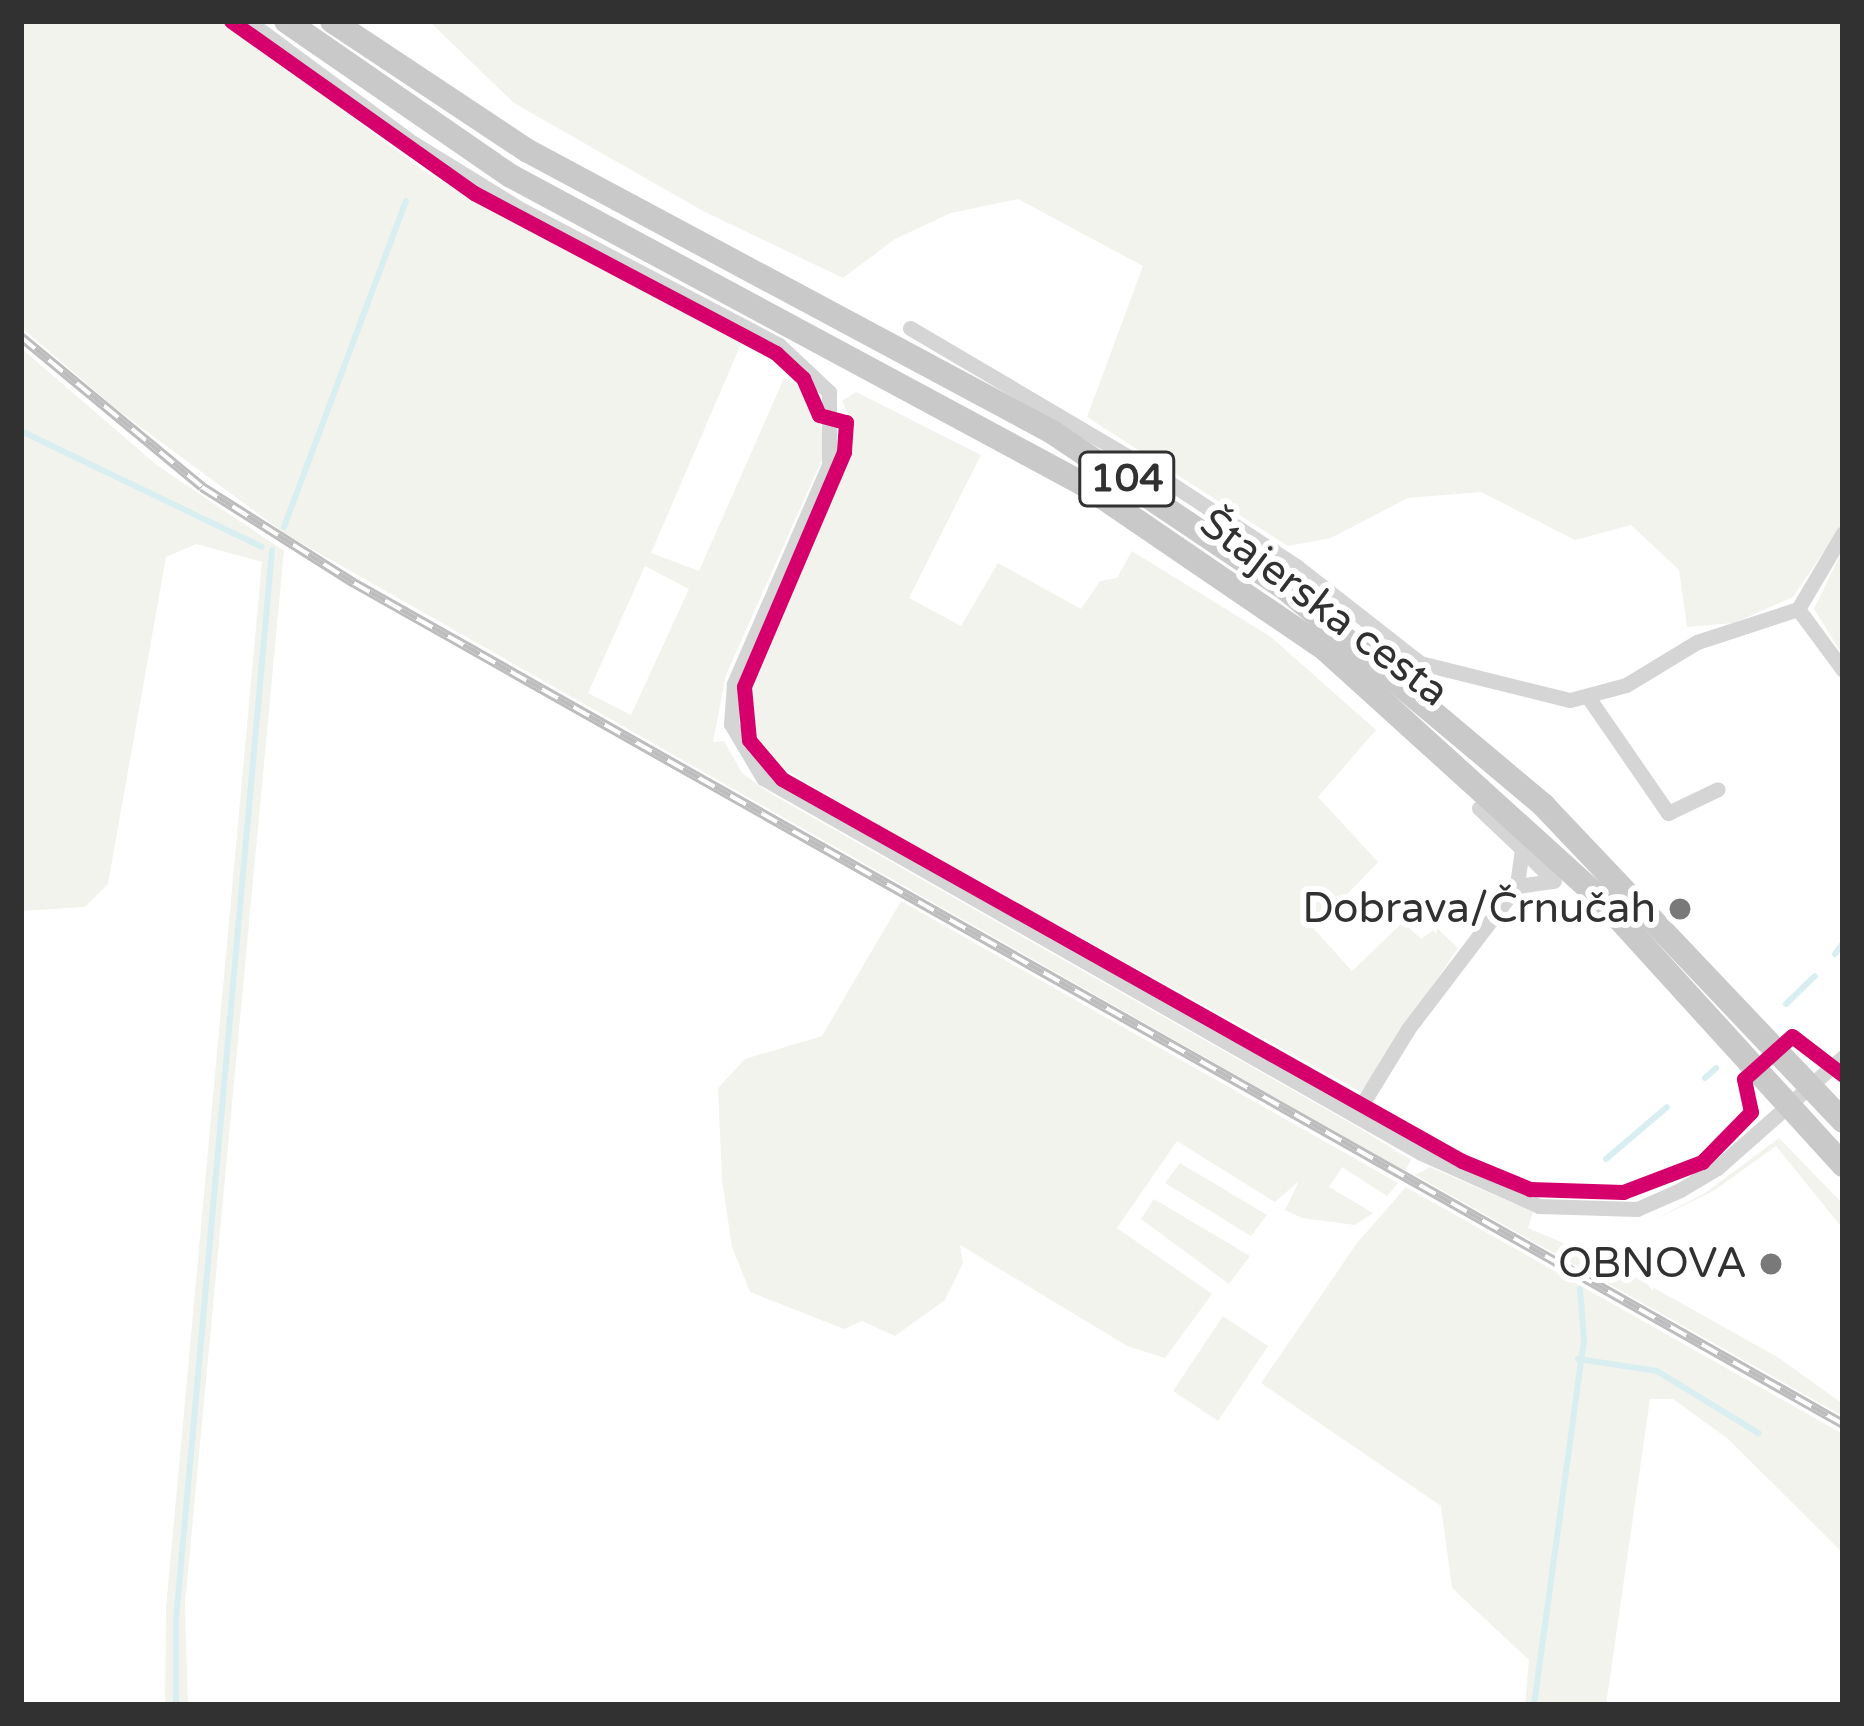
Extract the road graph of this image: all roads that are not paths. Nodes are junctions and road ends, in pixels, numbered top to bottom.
1 (248, 21) edge
2 (286, 21) edge
3 (332, 21) edge
4 (910, 328) dead end
5 (1843, 533) edge
6 (1798, 609) junction
7 (1843, 670) edge
8 (1588, 697) junction
9 (1718, 789) dead end
10 (1479, 808) dead end
11 (1522, 849) junction
12 (1517, 886) junction
13 (1843, 1057) edge
14 (1813, 1086) junction
15 (1791, 1104) junction
16 (1356, 1114) junction
17 (1843, 1120) edge
18 (1843, 1165) edge

1 - 16 street
2 - 15 main road, Štajerska cesta / 104
3 - 14 main road, Štajerska cesta / 104
4 - 8 street
5 - 6 street
6 - 7 street
6 - 8 street
8 - 9 street
10 - 11 street
11 - 12 street
11 - 12 street
12 - 16 street
13 - 14 street
14 - 15 street
14 - 17 main road, Štajerska cesta / 104
15 - 16 street
15 - 18 main road, Štajerska cesta / 104

